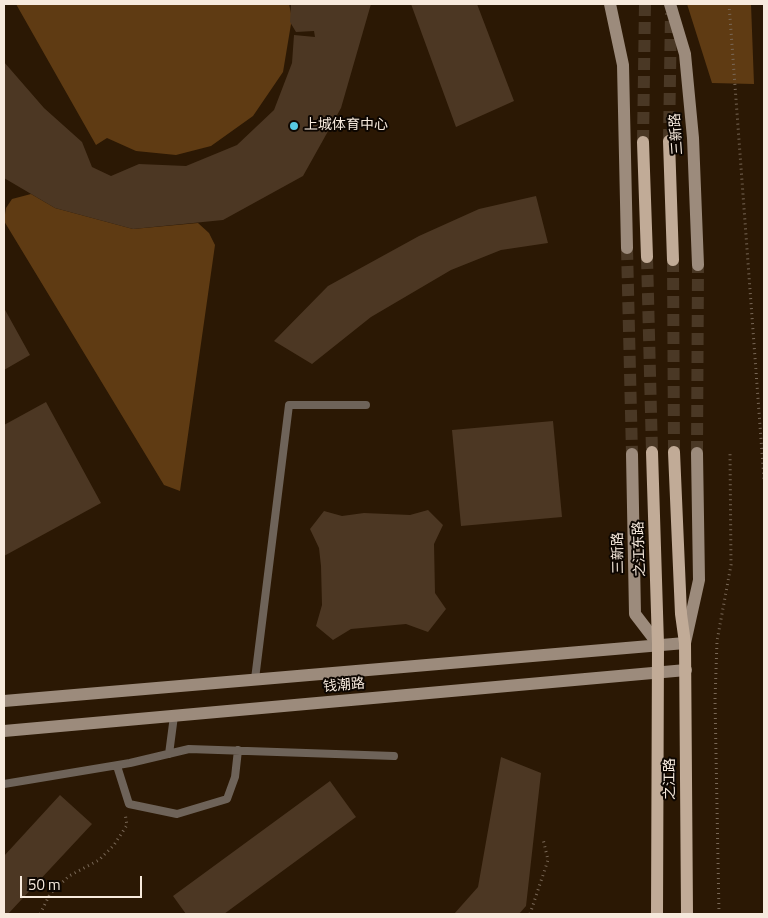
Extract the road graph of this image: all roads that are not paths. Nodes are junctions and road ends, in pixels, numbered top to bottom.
1 (610, 4) edge
2 (670, 4) edge
3 (670, 141) tunnel mouth
4 (643, 142) tunnel mouth
5 (627, 248) tunnel mouth
6 (647, 257) tunnel mouth
7 (673, 260) tunnel mouth
8 (698, 265) tunnel mouth
9 (366, 405) dead end
10 (652, 452) tunnel mouth
11 (674, 452) tunnel mouth
12 (697, 453) tunnel mouth
13 (632, 454) tunnel mouth
14 (685, 643) junction
15 (658, 644) junction
16 (686, 670) junction
17 (658, 673) junction
18 (255, 679) junction
19 (4, 700) edge
20 (174, 716) junction
21 (4, 731) edge
22 (238, 750) junction
23 (168, 754) junction
24 (394, 756) dead end
25 (117, 766) junction
26 (4, 784) edge
27 (657, 914) edge
28 (687, 914) edge

1 - 5 main road
2 - 8 main road, 三新路
3 - 7 main road
4 - 6 main road
9 - 18 lane
10 - 15 main road, 之江东路
11 - 14 main road
12 - 14 main road
13 - 15 main road, 三新路
14 - 15 main road, 钱潮路
14 - 16 main road, 之江路
15 - 17 main road, 之江路
15 - 18 main road, 钱潮路
16 - 17 main road, 钱潮路
16 - 28 main road, 之江路
17 - 20 main road, 钱潮路
17 - 27 main road, 之江路
18 - 19 main road, 钱潮路
20 - 21 main road, 钱潮路
20 - 23 lane
22 - 23 lane
22 - 24 lane
22 - 25 lane
23 - 25 lane
25 - 26 lane

